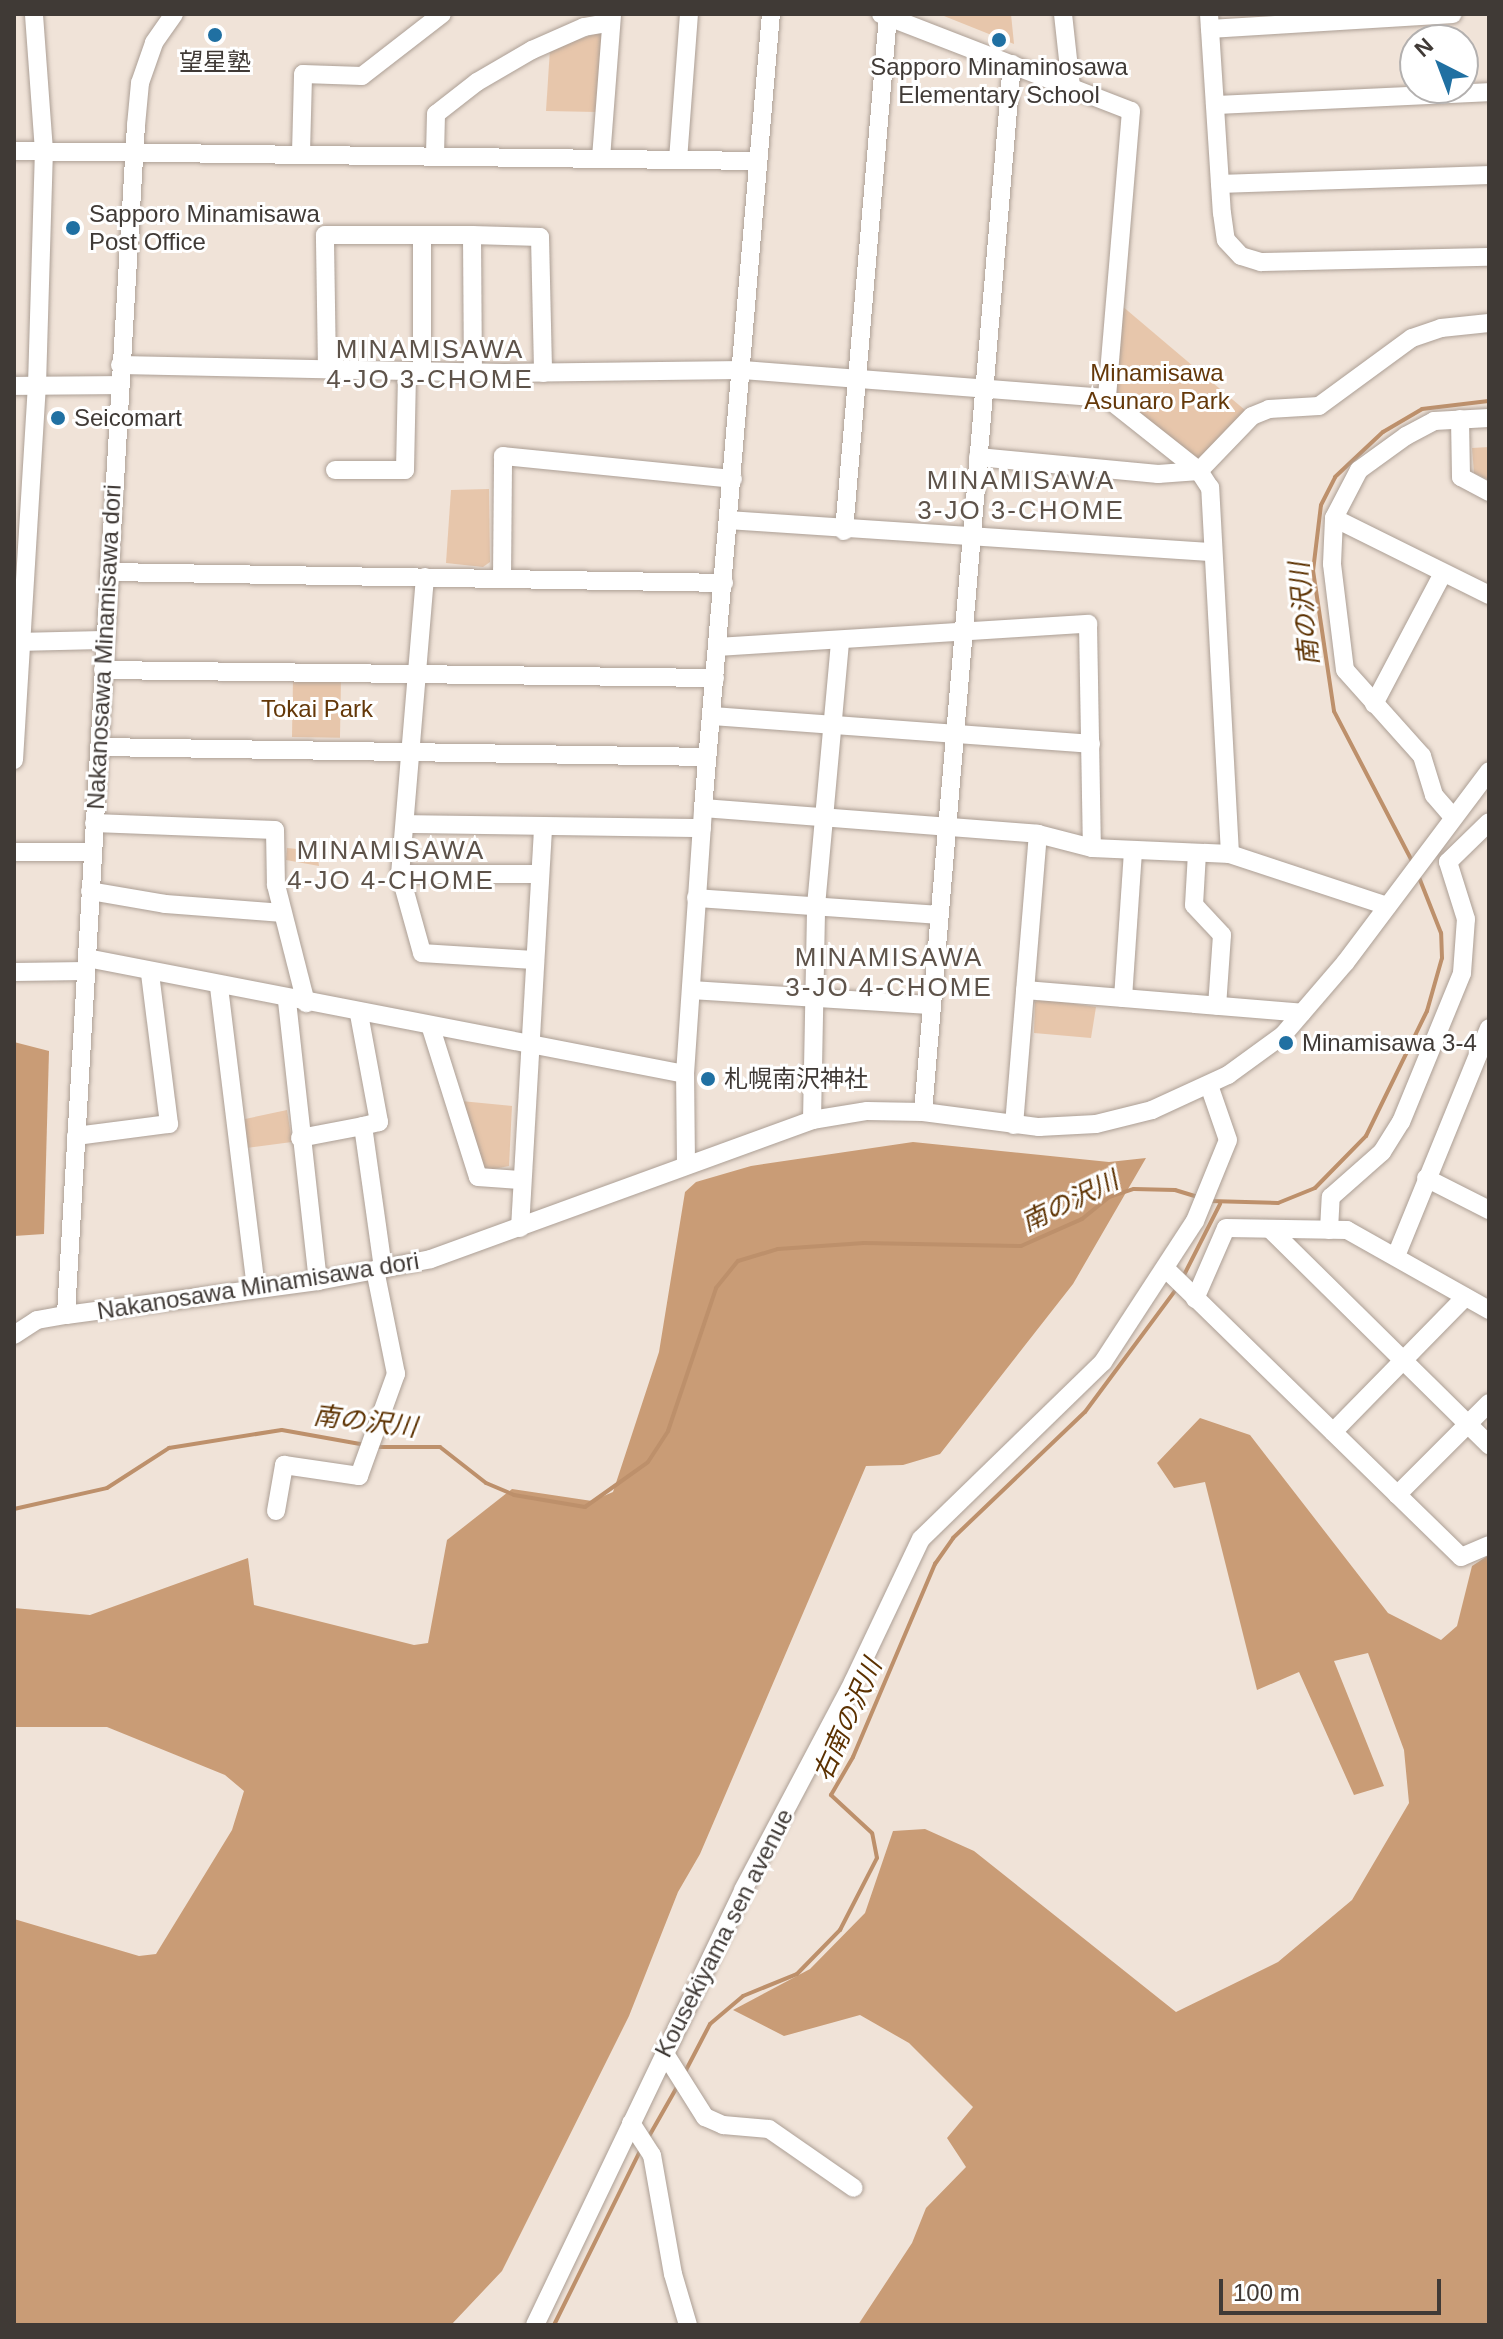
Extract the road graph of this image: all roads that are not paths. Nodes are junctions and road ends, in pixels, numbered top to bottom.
1 (34, 14) edge
2 (174, 14) edge
3 (442, 14) edge
4 (689, 14) edge
5 (771, 14) edge
6 (1063, 14) edge
7 (1453, 14) edge
8 (885, 15) edge
9 (612, 18) edge
10 (1210, 21) edge
11 (1012, 64) junction
12 (1071, 87) junction
13 (1489, 92) edge
14 (1215, 105) junction
15 (135, 149) junction
16 (14, 151) edge
17 (44, 151) junction
18 (301, 153) junction
19 (435, 155) junction
20 (601, 158) junction
21 (678, 160) junction
22 (758, 161) junction
23 (1489, 175) edge
24 (1220, 184) junction
25 (472, 235) junction
26 (422, 236) junction
27 (1489, 257) edge
28 (1489, 323) edge
29 (120, 365) junction
30 (327, 369) junction
31 (742, 370) junction
32 (414, 371) junction
33 (473, 372) junction
34 (543, 373) junction
35 (857, 376) junction
36 (37, 385) junction
37 (119, 385) junction
38 (14, 386) edge
39 (984, 387) junction
40 (1107, 398) junction
41 (1489, 418) edge
42 (1460, 419) junction
43 (978, 457) junction
44 (335, 470) dead end
45 (1199, 471) junction
46 (733, 479) junction
47 (1489, 492) edge
48 (1334, 518) junction
49 (729, 520) junction
50 (844, 531) junction
51 (971, 539) junction
52 (1212, 552) junction
53 (109, 572) junction
54 (1443, 573) junction
55 (425, 577) junction
56 (502, 579) junction
57 (724, 583) junction
58 (1489, 595) edge
59 (961, 634) junction
60 (105, 640) junction
61 (840, 640) junction
62 (16, 642) edge
63 (718, 647) junction
64 (103, 670) junction
65 (418, 674) junction
66 (715, 678) junction
67 (1374, 704) junction
68 (711, 716) junction
69 (832, 727) junction
70 (953, 737) junction
71 (1091, 744) junction
72 (99, 747) junction
73 (412, 751) junction
74 (707, 757) junction
75 (14, 760) edge
76 (1489, 771) edge
77 (1468, 797) junction
78 (703, 808) junction
79 (824, 815) junction
80 (1489, 822) edge
81 (94, 823) junction
82 (406, 824) junction
83 (1448, 824) junction
84 (946, 827) junction
85 (543, 828) junction
86 (702, 828) junction
87 (1038, 834) junction
88 (1092, 848) junction
89 (1133, 850) junction
90 (14, 852) edge
91 (92, 852) junction
92 (1197, 853) junction
93 (1230, 854) junction
94 (400, 874) junction
95 (540, 874) junction
96 (90, 891) junction
97 (696, 898) junction
98 (816, 906) junction
99 (1387, 906) junction
100 (281, 913) junction
101 (938, 915) junction
102 (533, 960) junction
103 (87, 964) junction
104 (14, 972) edge
105 (150, 973) junction
106 (219, 987) junction
107 (691, 990) junction
108 (1025, 990) junction
109 (813, 998) junction
110 (1123, 998) junction
111 (296, 1002) junction
112 (930, 1005) junction
113 (1217, 1006) junction
114 (1302, 1013) junction
115 (359, 1014) junction
116 (431, 1028) junction
117 (1489, 1028) edge
118 (527, 1046) junction
119 (685, 1074) junction
120 (1209, 1085) junction
121 (923, 1112) junction
122 (812, 1120) junction
123 (1014, 1125) junction
124 (363, 1126) junction
125 (76, 1136) junction
126 (300, 1138) junction
127 (686, 1164) junction
128 (1426, 1178) junction
129 (520, 1180) junction
130 (1487, 1204) edge
131 (520, 1228) junction
132 (1270, 1229) junction
133 (1329, 1230) junction
134 (1396, 1256) junction
135 (379, 1270) junction
136 (1167, 1270) junction
137 (318, 1281) junction
138 (256, 1289) junction
139 (1465, 1297) junction
140 (1195, 1299) junction
141 (1489, 1310) edge
142 (66, 1315) junction
143 (14, 1335) edge
144 (1402, 1361) junction
145 (1489, 1403) edge
146 (1468, 1424) junction
147 (1333, 1432) junction
148 (1489, 1445) edge
149 (1397, 1495) junction
150 (276, 1511) dead end
151 (1489, 1545) edge
152 (668, 2059) junction
153 (631, 2123) junction
154 (854, 2188) dead end
155 (535, 2325) edge
156 (688, 2325) edge

1 - 17 street
2 - 15 street, Nakanosawa Minamisawa dori
3 - 18 street
4 - 21 street
5 - 22 street
6 - 12 street
7 - 10 street
8 - 11 street
8 - 35 street
9 - 19 street
9 - 20 street
10 - 14 street
11 - 12 street
11 - 39 street
12 - 40 street
13 - 14 street
14 - 24 street
15 - 17 street
15 - 18 street
15 - 29 street, Nakanosawa Minamisawa dori
16 - 17 street
17 - 36 street
18 - 19 street
19 - 20 street
20 - 21 street
21 - 22 street
22 - 31 street
23 - 24 street
24 - 27 street
25 - 26 street
25 - 33 street
25 - 34 street
26 - 30 street
26 - 32 street
28 - 45 street
29 - 30 street
29 - 37 street, Nakanosawa Minamisawa dori
30 - 32 street
31 - 34 street
31 - 35 street
31 - 46 street
32 - 33 street
32 - 44 street
33 - 34 street
35 - 39 street
35 - 50 street
36 - 37 street
36 - 38 street
36 - 62 street
37 - 53 street, Nakanosawa Minamisawa dori
39 - 40 street
39 - 43 street
40 - 45 street
41 - 42 street
42 - 47 street
42 - 48 street
43 - 45 street
43 - 51 street
45 - 52 street
46 - 49 street
46 - 56 street
48 - 54 street
48 - 67 street
49 - 50 street
49 - 57 street
50 - 51 street
51 - 52 street
51 - 59 street
52 - 93 street
53 - 55 street
53 - 60 street, Nakanosawa Minamisawa dori
54 - 58 street
54 - 67 street
55 - 56 street
55 - 65 street
56 - 57 street
57 - 63 street
59 - 61 street
59 - 70 street
59 - 71 street
60 - 62 street
60 - 64 street, Nakanosawa Minamisawa dori
61 - 63 street
61 - 69 street
62 - 75 street
63 - 66 street
64 - 65 street
64 - 72 street, Nakanosawa Minamisawa dori
65 - 66 street
65 - 73 street
66 - 68 street
67 - 83 street
68 - 69 street
68 - 74 street
69 - 70 street
69 - 79 street
70 - 71 street
70 - 84 street
71 - 88 street
72 - 73 street
72 - 81 street, Nakanosawa Minamisawa dori
73 - 74 street
73 - 82 street
74 - 78 street
76 - 77 street, Nakanosawa Minamisawa dori
77 - 80 street
77 - 83 street, Nakanosawa Minamisawa dori
78 - 79 street
78 - 86 street
79 - 84 street
79 - 98 street
80 - 133 street
81 - 91 street, Nakanosawa Minamisawa dori
81 - 100 street
82 - 85 street
82 - 94 street
83 - 99 street, Nakanosawa Minamisawa dori
84 - 87 street
84 - 101 street
85 - 86 street
85 - 95 street
86 - 97 street
87 - 88 street
87 - 108 street
88 - 89 street
89 - 92 street
89 - 110 street
90 - 91 street
91 - 96 street, Nakanosawa Minamisawa dori
92 - 93 street
92 - 113 street
93 - 99 street
94 - 95 street
94 - 102 street
95 - 102 street
96 - 100 street
96 - 103 street, Nakanosawa Minamisawa dori
97 - 98 street
97 - 107 street
98 - 101 street
98 - 109 street
99 - 114 street, Nakanosawa Minamisawa dori
100 - 111 street
101 - 112 street
102 - 118 street
103 - 104 street
103 - 105 street
103 - 125 street, Nakanosawa Minamisawa dori
105 - 106 street
105 - 125 street
106 - 111 street
106 - 138 street
107 - 109 street
107 - 119 street
108 - 110 street
108 - 123 street
109 - 112 street
109 - 122 street
110 - 113 street
111 - 115 street
111 - 126 street
112 - 121 street
113 - 114 street
114 - 120 street, Nakanosawa Minamisawa dori
115 - 116 street
115 - 124 street
116 - 118 street
116 - 129 street
117 - 128 street
118 - 119 street
118 - 129 street
119 - 127 street
120 - 123 street, Nakanosawa Minamisawa dori
120 - 136 street, Kousekiyama sen avenue
121 - 122 street, Nakanosawa Minamisawa dori
121 - 123 street, Nakanosawa Minamisawa dori
122 - 127 street, Nakanosawa Minamisawa dori
124 - 126 street
124 - 135 street
125 - 142 street, Nakanosawa Minamisawa dori
126 - 137 street
127 - 131 street, Nakanosawa Minamisawa dori
128 - 130 street
128 - 134 street
129 - 131 street
131 - 135 street, Nakanosawa Minamisawa dori
132 - 133 street
132 - 140 street
132 - 144 street
133 - 134 street
134 - 139 street
135 - 137 street, Nakanosawa Minamisawa dori
135 - 150 street
136 - 140 street
136 - 152 street, Kousekiyama sen avenue
137 - 138 street, Nakanosawa Minamisawa dori
138 - 142 street, Nakanosawa Minamisawa dori
139 - 141 street
139 - 144 street
140 - 147 street
142 - 143 street
144 - 146 street
144 - 147 street
145 - 146 street
146 - 148 street
146 - 149 street
147 - 149 street
149 - 151 street
152 - 153 street, Kousekiyama sen avenue
152 - 154 street
153 - 155 street, Kousekiyama sen avenue
153 - 156 street

